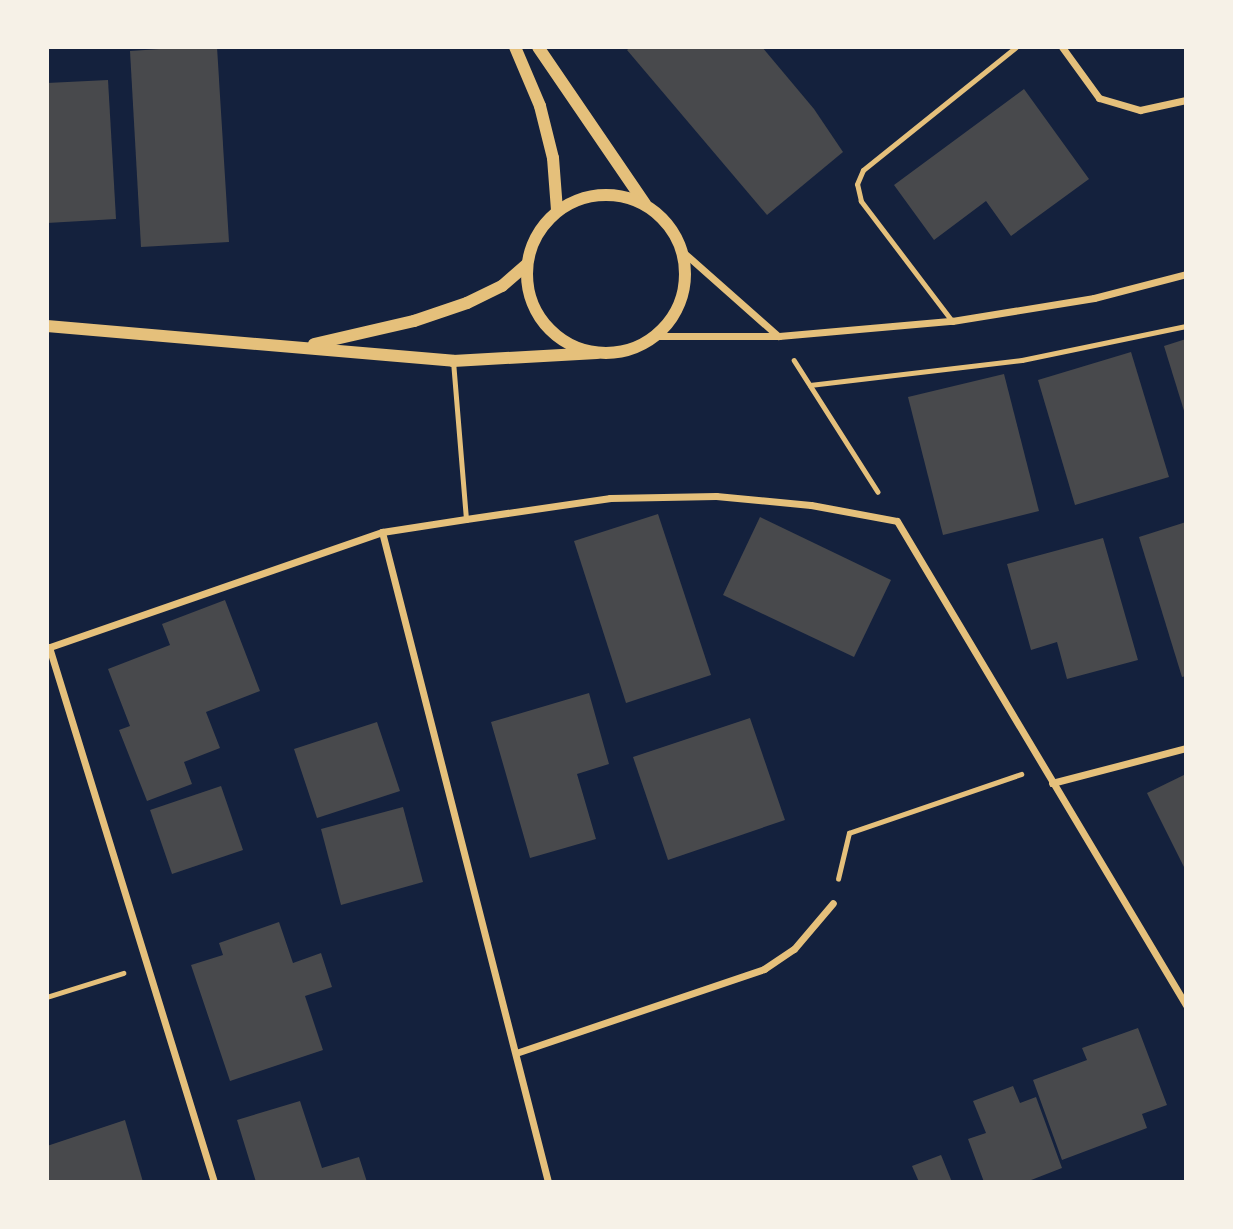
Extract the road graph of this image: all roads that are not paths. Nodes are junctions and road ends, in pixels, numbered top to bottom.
1 (515, 47) edge
2 (538, 47) edge
3 (1016, 47) edge
4 (1062, 47) edge
5 (1186, 100) edge
6 (645, 204) junction
7 (557, 210) junction
8 (683, 252) junction
9 (527, 264) junction
10 (1186, 274) edge
11 (951, 321) junction
12 (47, 326) edge
13 (779, 336) junction
14 (656, 337) junction
15 (303, 346) junction
16 (597, 353) junction
17 (453, 361) junction
18 (466, 519) junction
19 (382, 532) junction
20 (48, 648) edge
21 (1186, 748) edge
22 (1052, 783) junction
23 (833, 903) road end
24 (1186, 1004) edge
25 (516, 1053) junction
26 (214, 1182) edge
27 (548, 1182) edge

1 - 7 street
2 - 6 street
3 - 11 lane
4 - 5 street
6 - 7 street
6 - 8 street
7 - 9 street
8 - 13 street
8 - 14 street
9 - 15 street
9 - 16 street
10 - 11 street
11 - 13 street
12 - 15 street
13 - 14 street
14 - 16 street
15 - 17 street
16 - 17 street
17 - 18 lane
18 - 19 street
18 - 22 street
19 - 20 street
19 - 25 street
20 - 26 street
21 - 22 street
22 - 24 street
23 - 25 street
25 - 27 street

